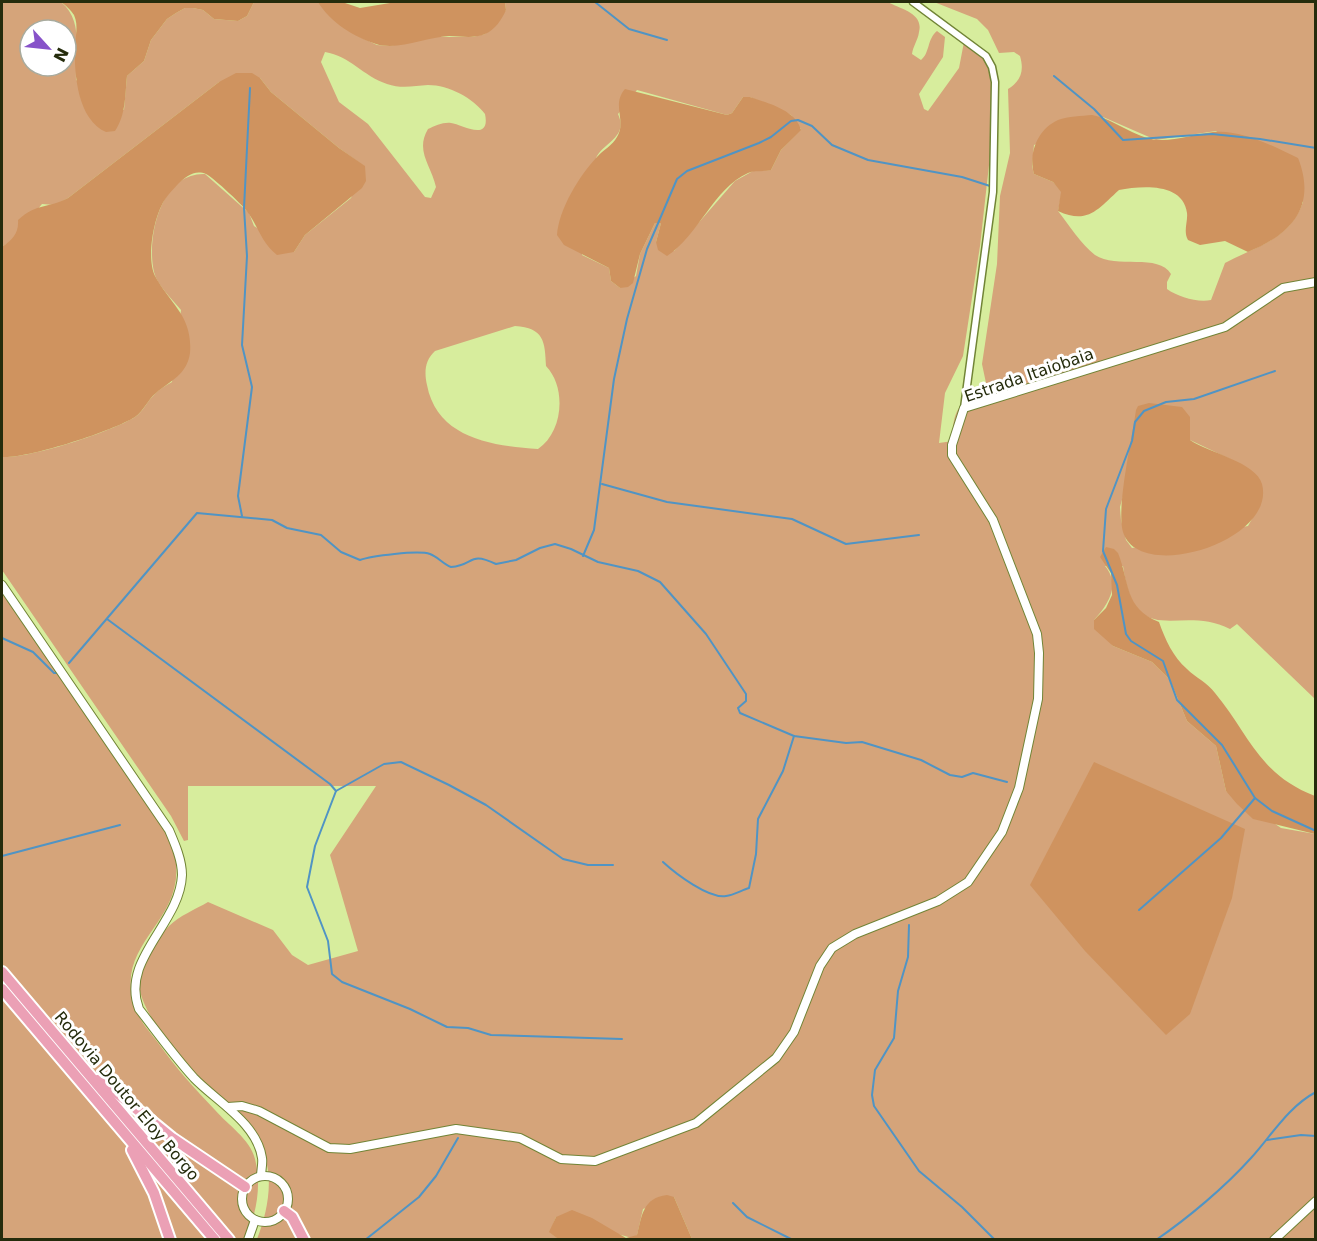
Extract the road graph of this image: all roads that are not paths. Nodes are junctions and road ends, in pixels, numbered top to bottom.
1 (913, 2) edge
2 (1316, 282) edge
3 (964, 408) junction
4 (2, 585) edge
5 (2, 972) edge
6 (2, 989) edge
7 (89, 1075) junction
8 (87, 1090) junction
9 (228, 1107) junction
10 (261, 1176) junction
11 (245, 1187) junction
12 (1316, 1201) edge
13 (284, 1211) junction
14 (255, 1220) junction
15 (170, 1239) edge
16 (215, 1239) edge
17 (229, 1239) edge
18 (248, 1239) edge
19 (304, 1239) edge
20 (1274, 1239) edge

1 - 3 street
2 - 3 street, Estrada Itaiobaia
3 - 9 street, Estrada Itaiobaia
4 - 9 street
5 - 7 highway, Rodovia Doutor Eloy Borgo
6 - 8 highway, Rodovia Doutor Eloy Borgo
7 - 11 highway
7 - 17 highway, Rodovia Doutor Eloy Borgo
8 - 15 highway
8 - 16 highway, Rodovia Doutor Eloy Borgo
9 - 10 street
10 - 11 street
10 - 13 street
11 - 14 street
12 - 20 street
13 - 14 street
13 - 19 highway
14 - 18 street

